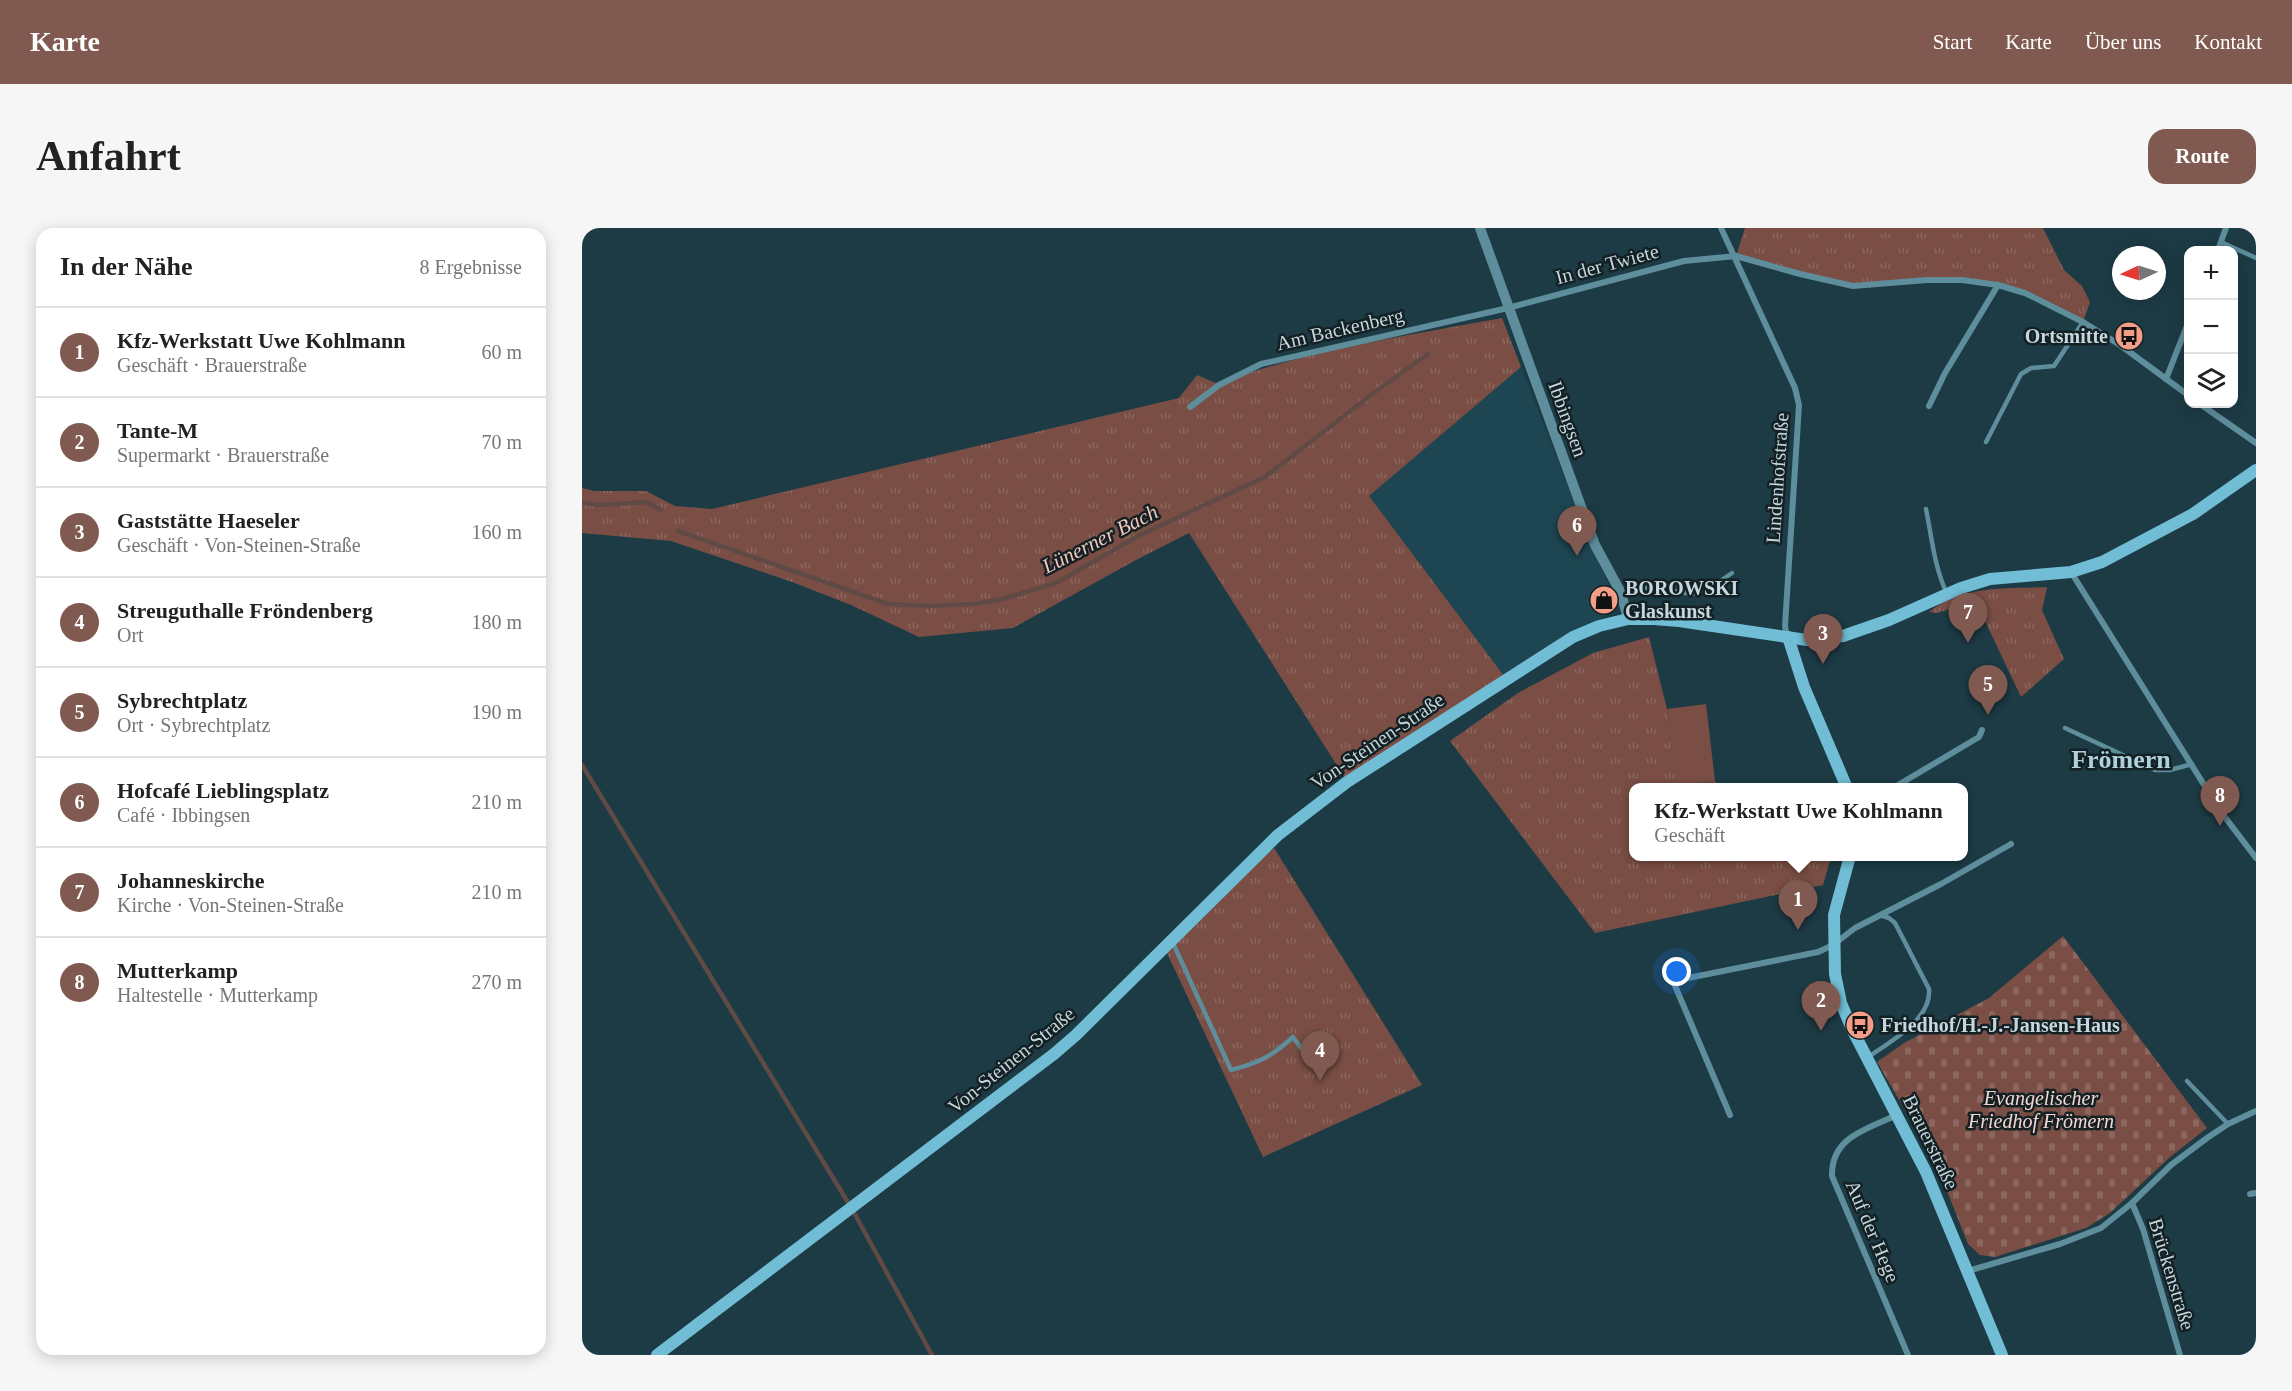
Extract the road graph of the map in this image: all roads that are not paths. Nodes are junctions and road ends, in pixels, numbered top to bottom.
1 (1480, 228) edge
2 (1722, 228) edge
3 (2226, 228) edge
4 (2221, 242) junction
5 (2220, 246) edge
6 (1736, 256) junction
7 (2256, 258) edge
8 (1998, 285) junction
9 (1508, 308) junction
10 (2083, 322) junction
11 (2184, 333) edge
12 (2166, 379) junction
13 (2184, 392) edge
14 (1929, 406) dead end
15 (1190, 407) dead end
16 (2206, 408) edge
17 (1986, 442) dead end
18 (2256, 443) edge
19 (2256, 470) edge
20 (1926, 509) dead end
21 (2071, 572) junction
22 (1732, 573) dead end
23 (1621, 593) junction
24 (1947, 594) junction
25 (1628, 619) junction
26 (1788, 637) junction
27 (2065, 728) dead end
28 (1982, 730) dead end
29 (2192, 764) junction
30 (1845, 783) edge
31 (1901, 783) edge
32 (2011, 844) dead end
33 (2256, 858) edge
34 (1849, 861) edge
35 (1880, 915) junction
36 (1172, 941) junction
37 (1833, 945) junction
38 (1868, 1058) junction
39 (1309, 1059) dead end
40 (2187, 1081) dead end
41 (2256, 1111) edge
42 (1730, 1115) dead end
43 (1897, 1115) junction
44 (2228, 1124) junction
45 (2132, 1203) junction
46 (1968, 1271) junction
47 (2177, 1354) edge
48 (657, 1355) edge
49 (1908, 1355) edge
50 (2001, 1355) edge

1 - 9 street, Ibbingsen
2 - 6 street, Lindenhofstraße
3 - 4 street
4 - 5 street
4 - 7 lane
6 - 8 street, In der Twiete
6 - 9 street, In der Twiete
6 - 26 street, Lindenhofstraße
8 - 10 street, In der Twiete
8 - 14 street
9 - 15 street, Am Backenberg
9 - 23 street, Ibbingsen
10 - 12 street, In der Twiete
10 - 17 lane
11 - 12 street
12 - 13 street, In der Twiete
16 - 18 street
19 - 21 main road, Von-Steinen-Straße
20 - 24 lane
21 - 24 main road, Von-Steinen-Straße
21 - 29 street
22 - 23 lane
23 - 25 street, Ibbingsen
24 - 26 main road, Von-Steinen-Straße
25 - 26 main road, Von-Steinen-Straße
25 - 36 main road, Von-Steinen-Straße
26 - 30 main road
27 - 29 lane
28 - 31 street
29 - 33 street
32 - 35 street
34 - 37 main road, Brauerstraße
35 - 37 street
35 - 38 lane
36 - 39 lane
36 - 48 main road, Von-Steinen-Straße
37 - 38 main road, Brauerstraße
37 - 42 street
38 - 43 main road, Brauerstraße
40 - 44 lane
41 - 44 street
43 - 46 main road, Brauerstraße
43 - 49 street, Auf der Hege
44 - 45 street
45 - 46 street, Brückenstraße
45 - 47 street, Brückenstraße
46 - 50 main road, Brauerstraße

